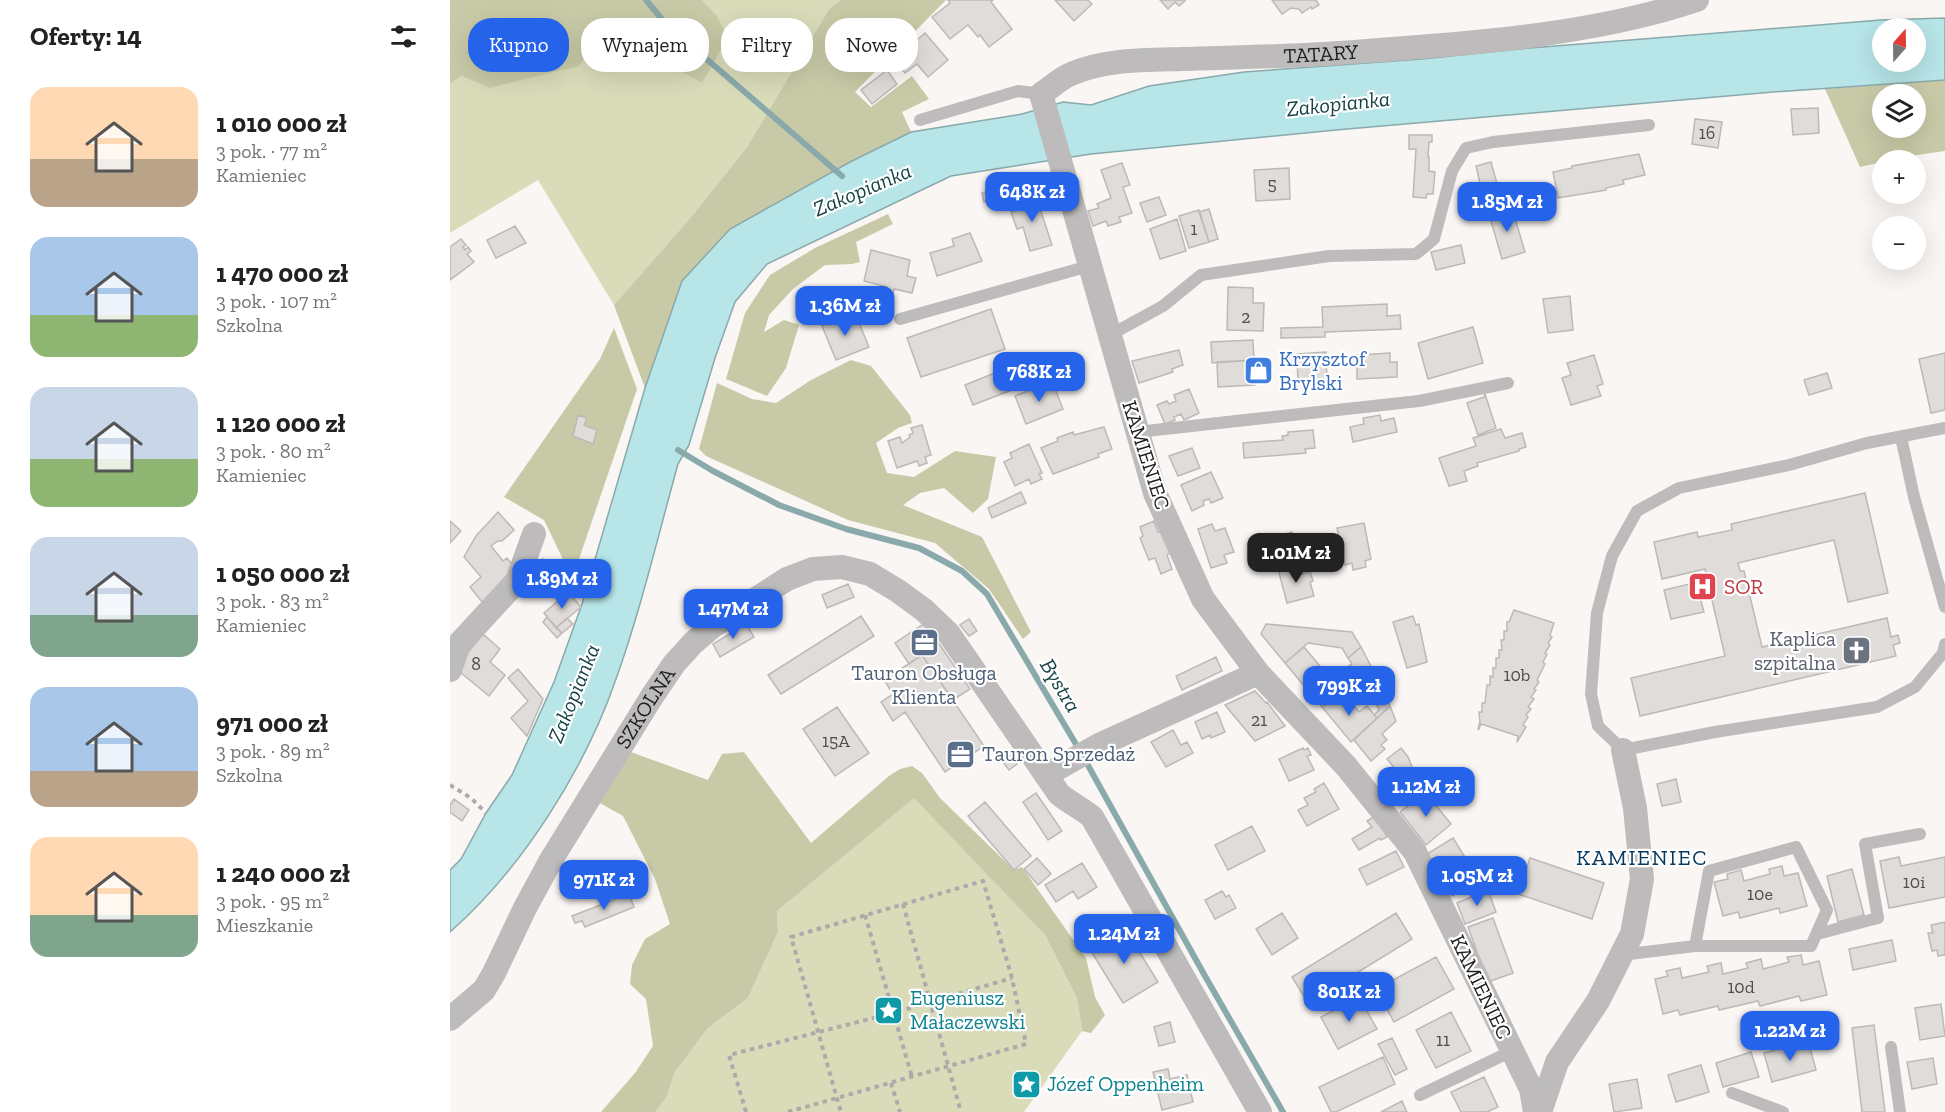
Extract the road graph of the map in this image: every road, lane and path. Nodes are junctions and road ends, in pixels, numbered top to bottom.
1 (1697, 0) edge
2 (1657, 6) edge
3 (1043, 100) junction
4 (920, 120) dead end
5 (1649, 125) dead end
6 (1089, 266) junction
7 (900, 319) dead end
8 (1110, 335) junction
9 (1508, 382) dead end
10 (1945, 428) edge
11 (1137, 432) junction
12 (1901, 437) junction
13 (534, 534) dead end
14 (1945, 607) edge
15 (1945, 644) edge
16 (450, 670) edge
17 (1258, 673) junction
18 (1623, 750) junction
19 (1056, 770) junction
20 (450, 785) edge
21 (486, 813) dead end
22 (1920, 834) dead end
23 (903, 904) junction
24 (865, 915) junction
25 (1817, 934) junction
26 (1695, 946) junction
27 (1621, 955) junction
28 (1012, 978) junction
29 (929, 1002) junction
30 (893, 1012) junction
31 (450, 1019) edge
32 (818, 1032) junction
33 (1891, 1047) dead end
34 (1512, 1051) junction
35 (948, 1066) junction
36 (912, 1077) junction
37 (891, 1083) junction
38 (1732, 1093) dead end
39 (1420, 1095) dead end
40 (837, 1097) junction
41 (746, 1112) edge
42 (789, 1112) edge
43 (841, 1112) edge
44 (900, 1112) edge
45 (961, 1112) edge
46 (1260, 1112) edge
47 (1535, 1112) edge
48 (1540, 1112) edge
49 (1783, 1112) edge
50 (1900, 1112) edge

1 - 2 street, TATARY
2 - 3 street, TATARY
3 - 4 lane
3 - 6 street, KAMIENIEC
5 - 8 lane
6 - 7 lane
6 - 8 street, KAMIENIEC
8 - 11 street, KAMIENIEC
9 - 11 lane
10 - 12 lane
11 - 17 street, KAMIENIEC
12 - 14 lane
12 - 18 lane
13 - 16 street
15 - 18 lane
17 - 19 street
17 - 34 street, KAMIENIEC
18 - 27 street
19 - 31 street, SZKOLNA
19 - 46 street, SZKOLNA
20 - 21 path
22 - 25 lane
23 - 24 path
23 - 28 path
23 - 29 path
24 - 30 path
24 - 32 path
25 - 26 lane
25 - 26 lane
26 - 27 lane
27 - 48 street
28 - 29 path
28 - 35 path
29 - 30 path
29 - 35 path
30 - 32 path
30 - 36 path
32 - 40 path
32 - 41 path
33 - 50 lane
34 - 39 lane
34 - 47 street, KAMIENIEC
35 - 36 path
35 - 45 path
36 - 37 path
37 - 40 path
37 - 44 path
38 - 49 lane
40 - 42 path
40 - 43 path

